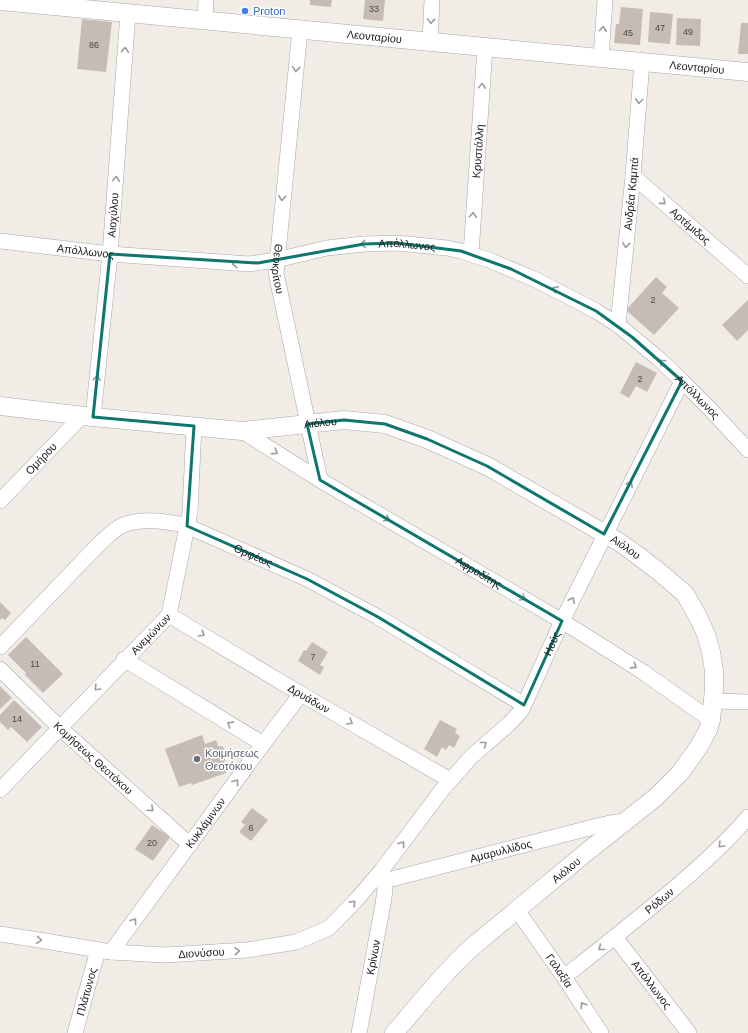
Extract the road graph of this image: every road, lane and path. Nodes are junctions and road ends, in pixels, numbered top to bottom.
1 (206, 0) edge
2 (432, 0) edge
3 (605, 0) edge
4 (0, 1) edge
5 (128, 13) junction
6 (205, 20) junction
7 (300, 30) junction
8 (430, 42) junction
9 (485, 48) junction
10 (601, 58) junction
11 (642, 62) junction
12 (748, 72) edge
13 (633, 176) junction
14 (0, 241) edge
15 (110, 254) junction
16 (471, 254) junction
17 (276, 260) junction
18 (748, 276) edge
19 (618, 325) junction
20 (682, 381) junction
21 (0, 406) edge
22 (87, 416) junction
23 (307, 424) junction
24 (194, 426) junction
25 (242, 431) junction
26 (748, 450) edge
27 (320, 480) junction
28 (0, 501) edge
29 (187, 526) junction
30 (604, 534) junction
31 (169, 614) junction
32 (562, 621) junction
33 (0, 647) edge
34 (124, 659) junction
35 (0, 669) edge
36 (301, 694) junction
37 (714, 701) junction
38 (748, 702) edge
39 (524, 705) junction
40 (711, 720) junction
41 (59, 727) junction
42 (263, 744) junction
43 (450, 780) junction
44 (0, 790) edge
45 (748, 817) edge
46 (626, 821) junction
47 (190, 845) junction
48 (381, 878) junction
49 (517, 910) junction
50 (0, 934) edge
51 (615, 937) junction
52 (104, 951) junction
53 (564, 977) junction
54 (75, 1033) edge
55 (360, 1033) edge
56 (394, 1033) edge
57 (601, 1033) edge
58 (689, 1033) edge

1 - 6 street
2 -> 8 street
10 -> 3 street
4 - 5 street, Λεονταρίου
5 - 6 street, Λεονταρίου
15 -> 5 street, Αιοχύλου
6 - 7 street, Λεονταρίου
7 - 8 street, Λεονταρίου
7 -> 17 street, Θεοκρίτου
8 - 9 street, Λεονταρίου
9 - 10 street, Λεονταρίου
16 -> 9 street, Κρυστάλλη
10 - 11 street, Λεονταρίου
11 - 12 street, Λεονταρίου
11 -> 13 street, Ανδρέα Καμπά
13 -> 18 street, Αρτέμιδος
13 -> 19 street, Ανδρέα Καμπά
14 - 15 street, Απόλλωνος
17 -> 15 street, Απόλλωνος
22 -> 15 street, Αιοχύλου
16 -> 17 street, Απόλλωνος
19 -> 16 street, Απόλλωνος
17 - 23 street, Θεοκρίτου
20 -> 19 street, Απόλλωνος
20 - 26 street, Απόλλωνος
30 -> 20 street, Ηούς
21 - 22 street, Αιόλου
22 - 24 street, Αιόλου
22 - 28 street, Ομήρου
23 - 25 street, Αιόλου
23 - 27 street, Θεοκρίτου
23 - 30 street, Αιόλου
24 - 25 street, Αιόλου
24 - 29 street, Ανεμώνων
25 -> 27 street, Αφροδίτης
27 -> 32 street, Αφροδίτης
29 - 31 street, Ανεμώνων
29 - 33 street, Ορφέως
29 - 39 street, Ορφέως
32 -> 30 street, Ηούς
30 - 37 street, Αιόλου
31 - 34 street, Ανεμώνων
31 -> 36 street, Δρυάδων
32 - 39 street, Ηούς
32 -> 40 street, Αφροδίτης
34 -> 41 street, Ανεμώνων
42 -> 34 street
35 - 41 street, Κομήσεως Θεοτόκου
36 - 42 street, Κυκλάμινων
36 -> 43 street, Δρυάδων
37 - 38 street
37 - 40 street, Αιόλου
43 -> 39 street, Ηούς
40 - 46 street, Αιόλου
41 - 44 street, Ανεμώνων
41 -> 47 street, Κομήσεως Θεοτόκου
47 -> 42 street, Κυκλάμινων
48 -> 43 street, Ηούς
45 -> 51 street, Ρόδων
46 - 48 street, Αμαρυλλίδος
46 - 49 street, Αιόλου
52 -> 47 street, Κυκλάμινων
52 -> 48 street, Διονύσου
48 - 55 street, Κρίνων
49 - 53 street, Γαλαξία
49 - 56 street, Αιόλου
50 -> 52 street, Διονύσου
51 -> 53 street, Ρόδων
51 - 58 street, Απόλλωνος
52 - 54 street, Πλάτωνος
57 -> 53 street, Γαλαξία

